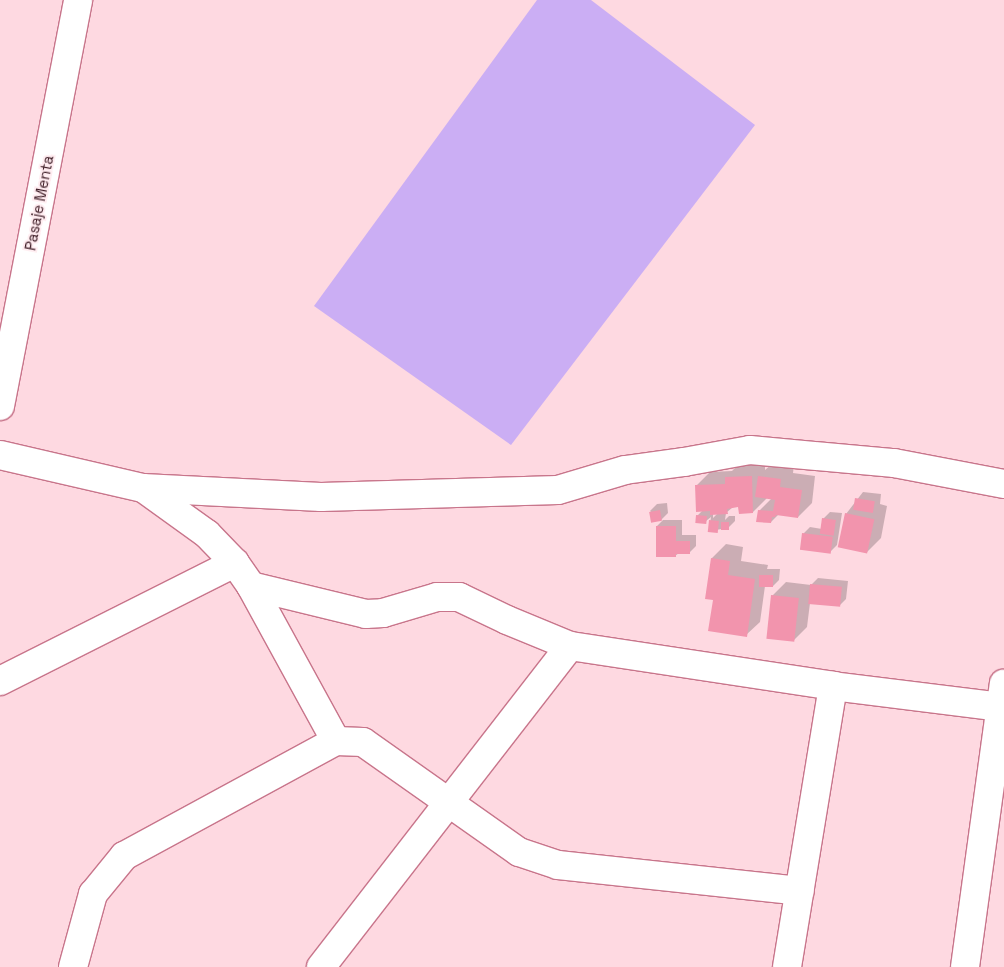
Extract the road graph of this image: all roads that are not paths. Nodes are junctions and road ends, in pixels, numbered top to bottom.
1 (78, 0) edge
2 (0, 406) edge
3 (0, 455) edge
4 (1004, 484) edge
5 (143, 488) junction
6 (235, 563) junction
7 (252, 586) junction
8 (570, 646) junction
9 (0, 681) edge
10 (833, 686) junction
11 (1003, 695) edge
12 (336, 741) junction
13 (449, 802) junction
14 (800, 891) junction
15 (73, 967) edge
16 (321, 967) edge
17 (787, 967) edge
18 (965, 967) edge

1 - 2 street, Pasaje Menta
3 - 5 street
4 - 5 street
5 - 6 street
6 - 7 street
6 - 9 street
7 - 8 street
7 - 12 street
8 - 10 street
8 - 13 street
10 - 11 street
10 - 14 street
11 - 18 street
12 - 13 street
12 - 15 street
13 - 14 street
13 - 16 street
14 - 17 street

